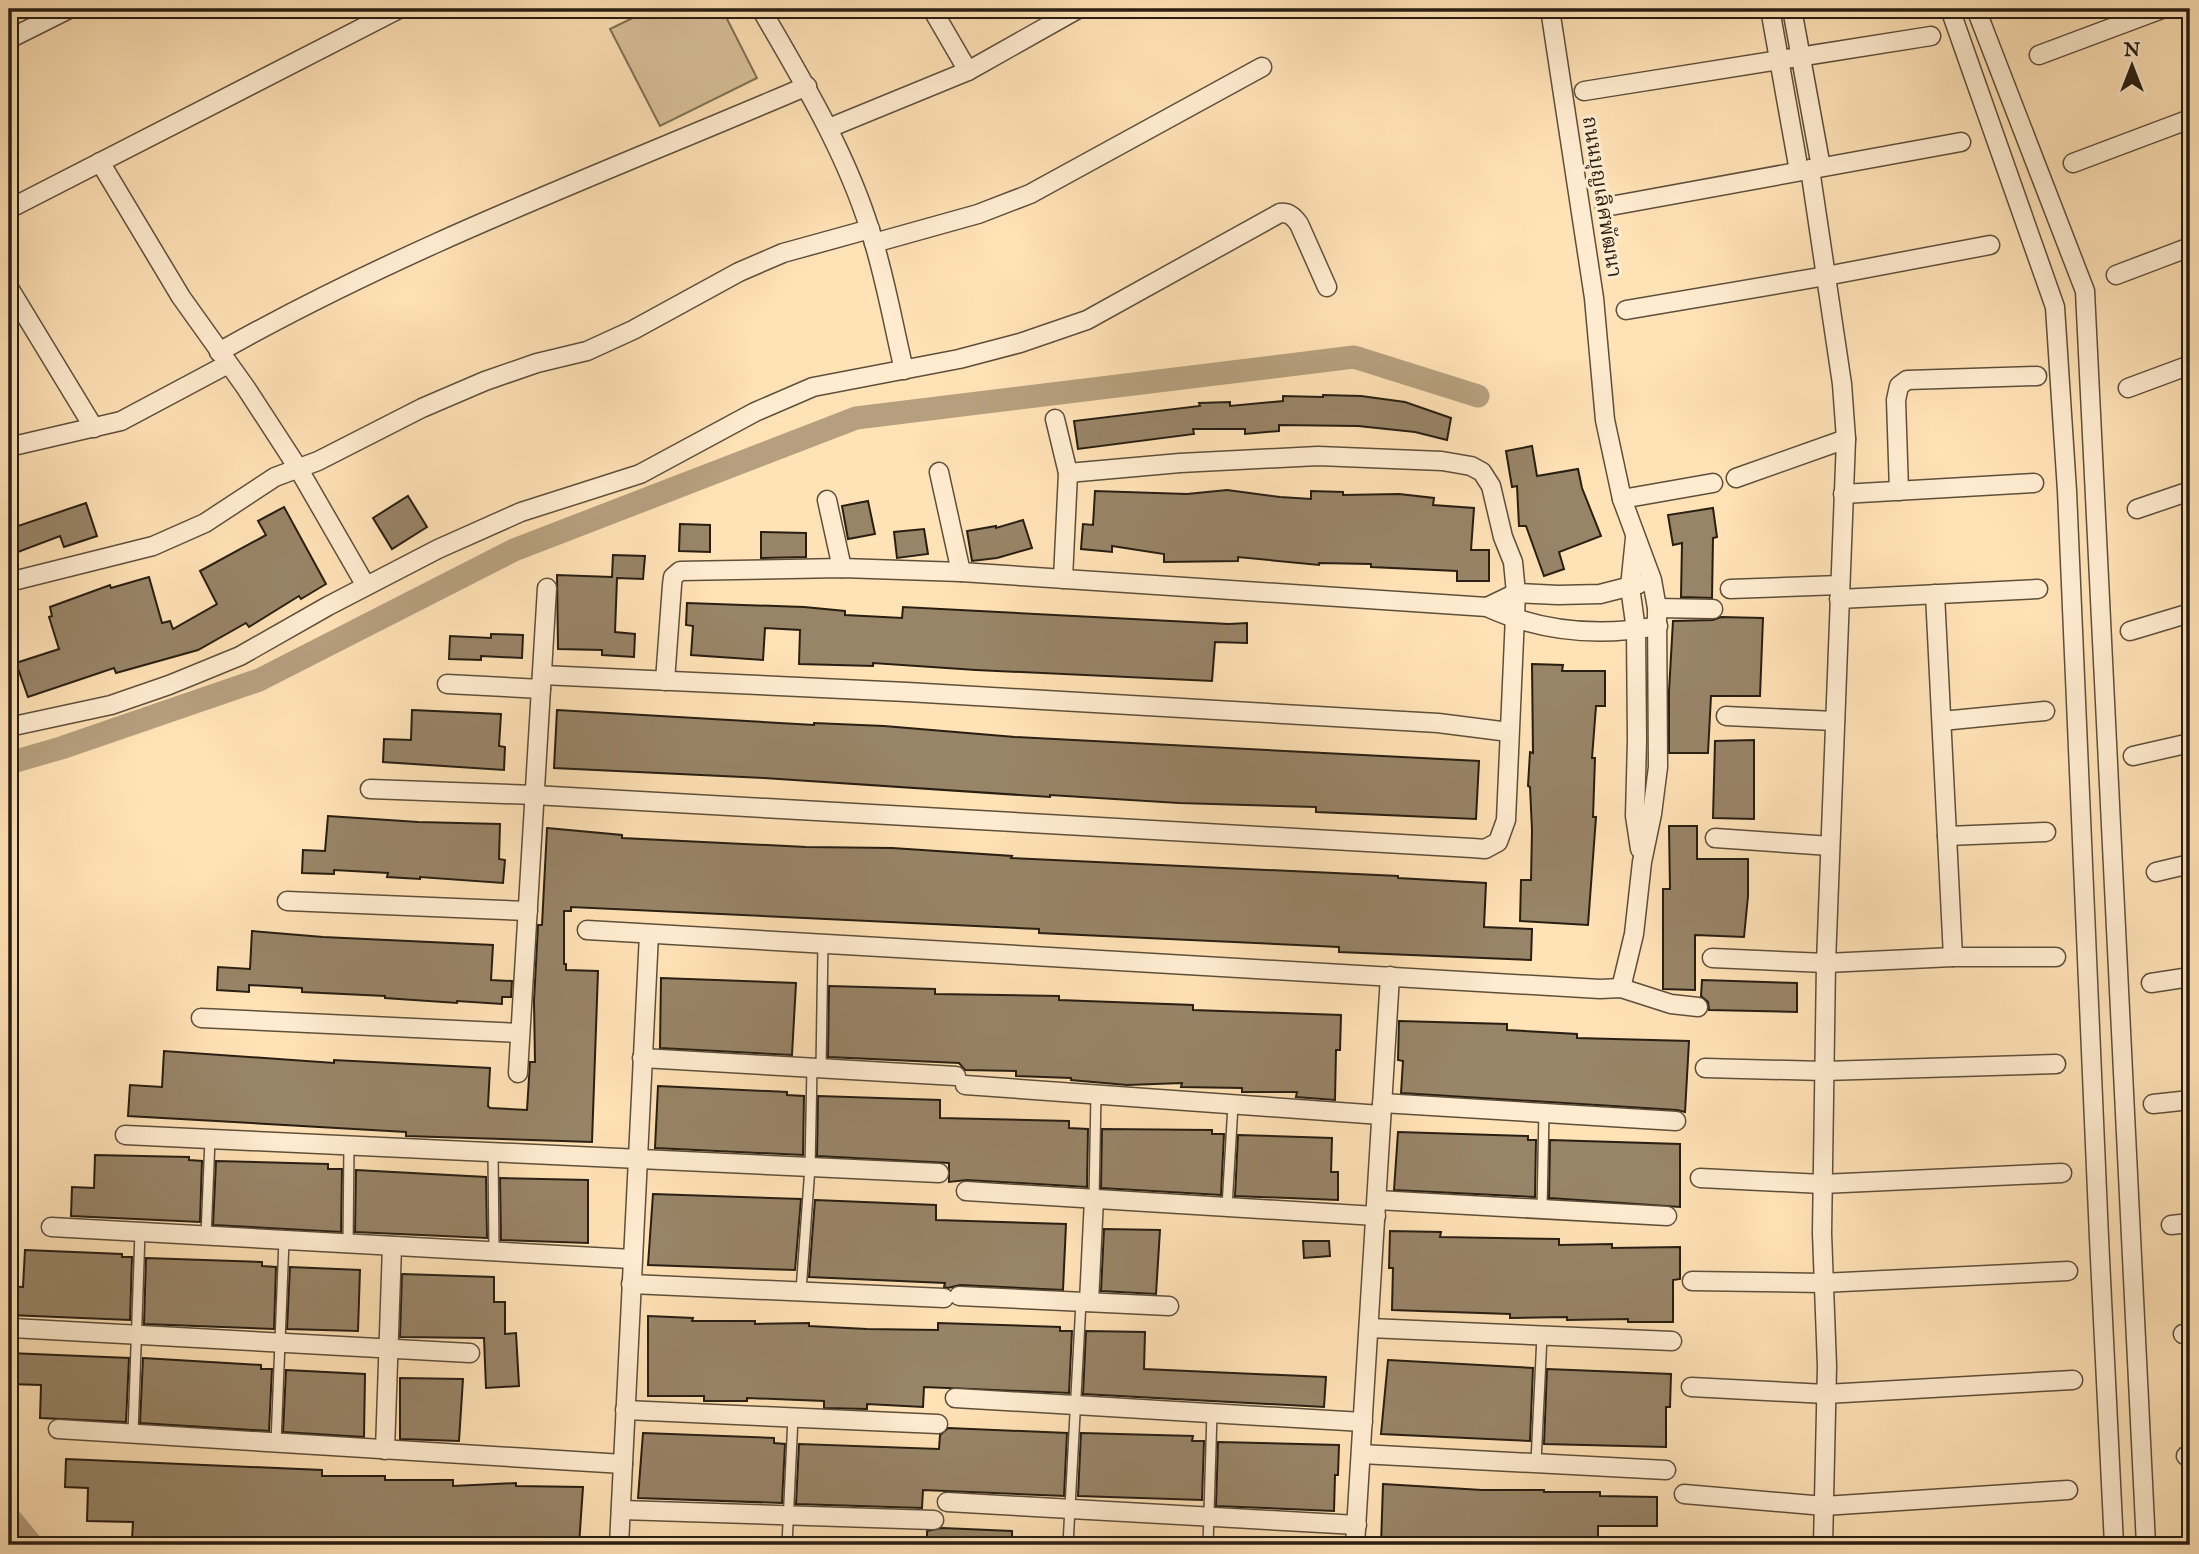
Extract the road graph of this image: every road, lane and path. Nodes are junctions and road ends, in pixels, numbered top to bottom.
1 (69, 9) edge
2 (399, 9) edge
3 (761, 9) edge
4 (932, 9) edge
5 (1078, 9) edge
6 (1550, 9) edge
7 (1770, 9) edge
8 (1792, 9) edge
9 (1950, 9) edge
10 (1976, 9) edge
11 (2162, 9) edge
12 (1931, 36) dead end
13 (9, 39) edge
14 (2039, 55) dead end
15 (1800, 57) junction
16 (1779, 60) junction
17 (1262, 67) dead end
18 (968, 71) junction
19 (807, 86) junction
20 (1584, 91) dead end
21 (2190, 119) edge
22 (829, 128) junction
23 (1961, 142) dead end
24 (100, 162) junction
25 (2073, 163) dead end
26 (1810, 169) junction
27 (1605, 207) dead end
28 (9, 209) edge
29 (872, 236) junction
30 (1990, 245) dead end
31 (2190, 247) edge
32 (2116, 275) dead end
33 (1826, 276) junction
34 (1327, 287) dead end
35 (9, 288) edge
36 (1626, 310) dead end
37 (223, 358) junction
38 (2190, 365) edge
39 (904, 370) junction
40 (2037, 376) dead end
41 (2129, 388) dead end
42 (1055, 419) dead end
43 (94, 428) junction
44 (1846, 439) junction
45 (9, 447) edge
46 (299, 468) junction
47 (939, 472) dead end
48 (1068, 473) junction
49 (1736, 478) dead end
50 (1713, 483) dead end
51 (2034, 483) dead end
52 (1899, 491) junction
53 (2190, 491) edge
54 (1843, 494) junction
55 (1622, 499) junction
56 (827, 500) dead end
57 (2137, 509) dead end
58 (1635, 535) junction
59 (842, 568) junction
60 (961, 572) junction
61 (1063, 579) junction
62 (1652, 580) junction
63 (9, 582) edge
64 (366, 586) junction
65 (1630, 587) junction
66 (547, 588) dead end
67 (1730, 589) dead end
68 (2038, 589) dead end
69 (1839, 592) junction
70 (1516, 593) junction
71 (1935, 594) junction
72 (1487, 607) junction
73 (1713, 609) dead end
74 (2190, 613) edge
75 (1657, 617) junction
76 (1515, 620) junction
77 (1636, 630) junction
78 (2130, 631) dead end
79 (665, 681) junction
80 (541, 682) junction
81 (447, 684) dead end
82 (2045, 711) dead end
83 (1726, 716) dead end
84 (1835, 721) junction
85 (1942, 721) junction
86 (9, 727) edge
87 (1509, 732) junction
88 (2190, 743) edge
89 (2133, 756) dead end
90 (370, 789) dead end
91 (534, 795) junction
92 (2046, 832) dead end
93 (1947, 836) junction
94 (1715, 838) dead end
95 (1830, 846) junction
96 (1642, 862) junction
97 (2190, 864) edge
98 (2157, 872) dead end
99 (287, 901) dead end
100 (527, 911) junction
101 (587, 930) dead end
102 (649, 934) junction
103 (823, 944) junction
104 (1953, 957) junction
105 (2056, 957) dead end
106 (1712, 958) dead end
107 (1826, 962) junction
108 (1390, 976) junction
109 (2190, 977) edge
110 (2151, 983) dead end
111 (1620, 988) junction
112 (1698, 1007) dead end
113 (201, 1018) dead end
114 (520, 1032) junction
115 (642, 1058) junction
116 (2056, 1064) dead end
117 (817, 1068) junction
118 (1705, 1068) dead end
119 (1824, 1071) junction
120 (518, 1073) dead end
121 (1096, 1094) junction
122 (2190, 1100) edge
123 (2153, 1104) dead end
124 (1233, 1105) junction
125 (1382, 1109) junction
126 (1544, 1112) junction
127 (1676, 1121) dead end
128 (125, 1135) dead end
129 (209, 1139) junction
130 (349, 1145) junction
131 (493, 1152) junction
132 (637, 1159) junction
133 (810, 1167) junction
134 (939, 1173) dead end
135 (2062, 1173) dead end
136 (1700, 1178) dead end
137 (1822, 1184) junction
138 (966, 1191) dead end
139 (1094, 1199) junction
140 (1227, 1207) junction
141 (1376, 1208) junction
142 (1542, 1208) junction
143 (1667, 1216) dead end
144 (2190, 1223) edge
145 (2171, 1225) dead end
146 (51, 1227) dead end
147 (140, 1232) junction
148 (206, 1236) junction
149 (284, 1240) junction
150 (348, 1244) junction
151 (392, 1246) junction
152 (494, 1251) junction
153 (632, 1259) junction
154 (2068, 1271) dead end
155 (1692, 1281) dead end
156 (1822, 1283) junction
157 (631, 1284) junction
158 (801, 1292) junction
159 (1085, 1302) junction
160 (1169, 1306) dead end
161 (12, 1328) dead end
162 (1369, 1328) junction
163 (135, 1335) junction
164 (1542, 1336) junction
165 (1672, 1341) dead end
166 (281, 1343) junction
167 (389, 1348) junction
168 (470, 1353) dead end
169 (2073, 1380) dead end
170 (1691, 1387) dead end
171 (1826, 1394) junction
172 (955, 1398) dead end
173 (1077, 1405) junction
174 (625, 1410) junction
175 (1212, 1413) junction
176 (793, 1417) junction
177 (1363, 1422) junction
178 (937, 1424) dead end
179 (58, 1429) dead end
180 (133, 1434) junction
181 (276, 1443) junction
182 (385, 1450) junction
183 (1361, 1454) junction
184 (1536, 1462) junction
185 (623, 1464) junction
186 (1666, 1470) dead end
187 (2068, 1490) dead end
188 (1684, 1494) dead end
189 (947, 1502) dead end
190 (1824, 1506) junction
191 (1070, 1509) junction
192 (621, 1510) junction
193 (789, 1515) junction
194 (1209, 1516) junction
195 (934, 1520) dead end
196 (1357, 1525) junction
197 (619, 1545) edge
198 (787, 1545) edge
199 (1068, 1545) edge
200 (1208, 1545) edge
201 (1355, 1545) edge
202 (1823, 1545) edge
203 (2114, 1545) edge
204 (2146, 1545) edge

1 - 13 street
2 - 24 street
3 - 19 street
4 - 18 street
5 - 18 street
6 - 55 street, ถนนบุญเลิศพัฒนา
7 - 16 street
8 - 15 street
9 - 203 street
10 - 204 street
11 - 14 street
12 - 15 street
15 - 16 street
15 - 26 street
16 - 20 street
16 - 26 street
17 - 29 street
18 - 22 street
19 - 22 street
19 - 37 street
21 - 25 street
22 - 29 street
23 - 26 street
24 - 28 street
24 - 37 street
26 - 27 street
26 - 33 street
29 - 39 street
29 - 46 street
30 - 33 street
31 - 32 street
33 - 36 street
33 - 44 street
34 - 39 street
35 - 43 street
37 - 43 street
37 - 46 street
38 - 41 street
39 - 64 street
40 - 52 street
42 - 48 street
43 - 45 street
44 - 49 street
44 - 54 street
46 - 63 street
46 - 64 street
47 - 60 street
48 - 61 street
48 - 70 street
50 - 55 street
51 - 52 street
52 - 54 street
53 - 57 street
54 - 69 street
55 - 58 street, ถนนบุญเลิศพัฒนา
56 - 59 street
58 - 62 street, ถนนบุญเลิศพัฒนา
58 - 65 street
59 - 60 street
59 - 79 street
60 - 61 street
61 - 72 street
62 - 65 street
62 - 75 street, ถนนบุญเลิศพัฒนา
64 - 86 street
65 - 70 street
65 - 77 street
66 - 80 street
67 - 69 street
68 - 71 street
69 - 71 street
69 - 84 street
70 - 72 street
70 - 76 street
71 - 85 street
72 - 76 street
73 - 75 street
74 - 78 street
75 - 77 street
75 - 96 street, ถนนบุญเลิศพัฒนา
76 - 77 street
76 - 87 street
77 - 96 street
79 - 80 street
79 - 87 street
80 - 81 street
80 - 91 street
82 - 85 street
83 - 84 street
84 - 95 street
85 - 93 street
87 - 91 street
88 - 89 street
90 - 91 street
91 - 100 street
92 - 93 street
93 - 104 street
94 - 95 street
95 - 107 street
96 - 111 street
97 - 98 street
99 - 100 street
100 - 114 street
101 - 102 street
102 - 103 street
102 - 115 street
103 - 108 street
103 - 117 lane
104 - 105 street
104 - 107 street
106 - 107 street
107 - 119 street
108 - 111 street
108 - 125 street
109 - 110 street
111 - 112 street
113 - 114 street
114 - 120 street
115 - 117 street
115 - 132 street
116 - 119 street
117 - 121 street
117 - 133 lane
118 - 119 street
119 - 137 street
121 - 124 street
121 - 139 lane
122 - 123 street
124 - 125 street
124 - 140 lane
125 - 126 street
125 - 141 street
126 - 127 street
126 - 142 lane
128 - 129 street
129 - 130 street
129 - 148 lane
130 - 131 street
130 - 150 lane
131 - 132 street
131 - 152 lane
132 - 133 street
132 - 153 street
133 - 134 street
133 - 158 lane
135 - 137 street
136 - 137 street
137 - 156 street
138 - 139 street
139 - 140 street
139 - 159 street
140 - 141 street
141 - 142 street
141 - 162 street
142 - 143 street
144 - 145 street
146 - 147 street
147 - 148 street
147 - 163 lane
148 - 149 street
149 - 150 street
149 - 166 lane
150 - 151 street
151 - 152 street
151 - 167 street
152 - 153 street
153 - 157 street
154 - 156 street
155 - 156 street
156 - 171 street
157 - 158 street
157 - 174 street
158 - 159 street
159 - 160 street
159 - 173 lane
161 - 163 street
162 - 164 street
162 - 177 street
163 - 166 street
163 - 180 lane
164 - 165 street
164 - 184 lane
166 - 167 street
166 - 181 lane
167 - 168 street
167 - 182 street
169 - 171 street
170 - 171 street
171 - 190 street
172 - 173 street
173 - 175 street
173 - 191 lane
174 - 176 street
174 - 185 street
175 - 177 street
175 - 194 lane
176 - 178 street
176 - 193 lane
177 - 183 street
179 - 180 street
180 - 181 street
181 - 182 street
182 - 185 street
183 - 184 street
183 - 196 street
184 - 186 street
185 - 192 street
187 - 190 street
188 - 190 street
189 - 191 street
190 - 202 street
191 - 194 street
191 - 199 lane
192 - 193 street
192 - 197 street
193 - 195 street
193 - 198 lane
194 - 196 street
194 - 200 lane
196 - 201 street

